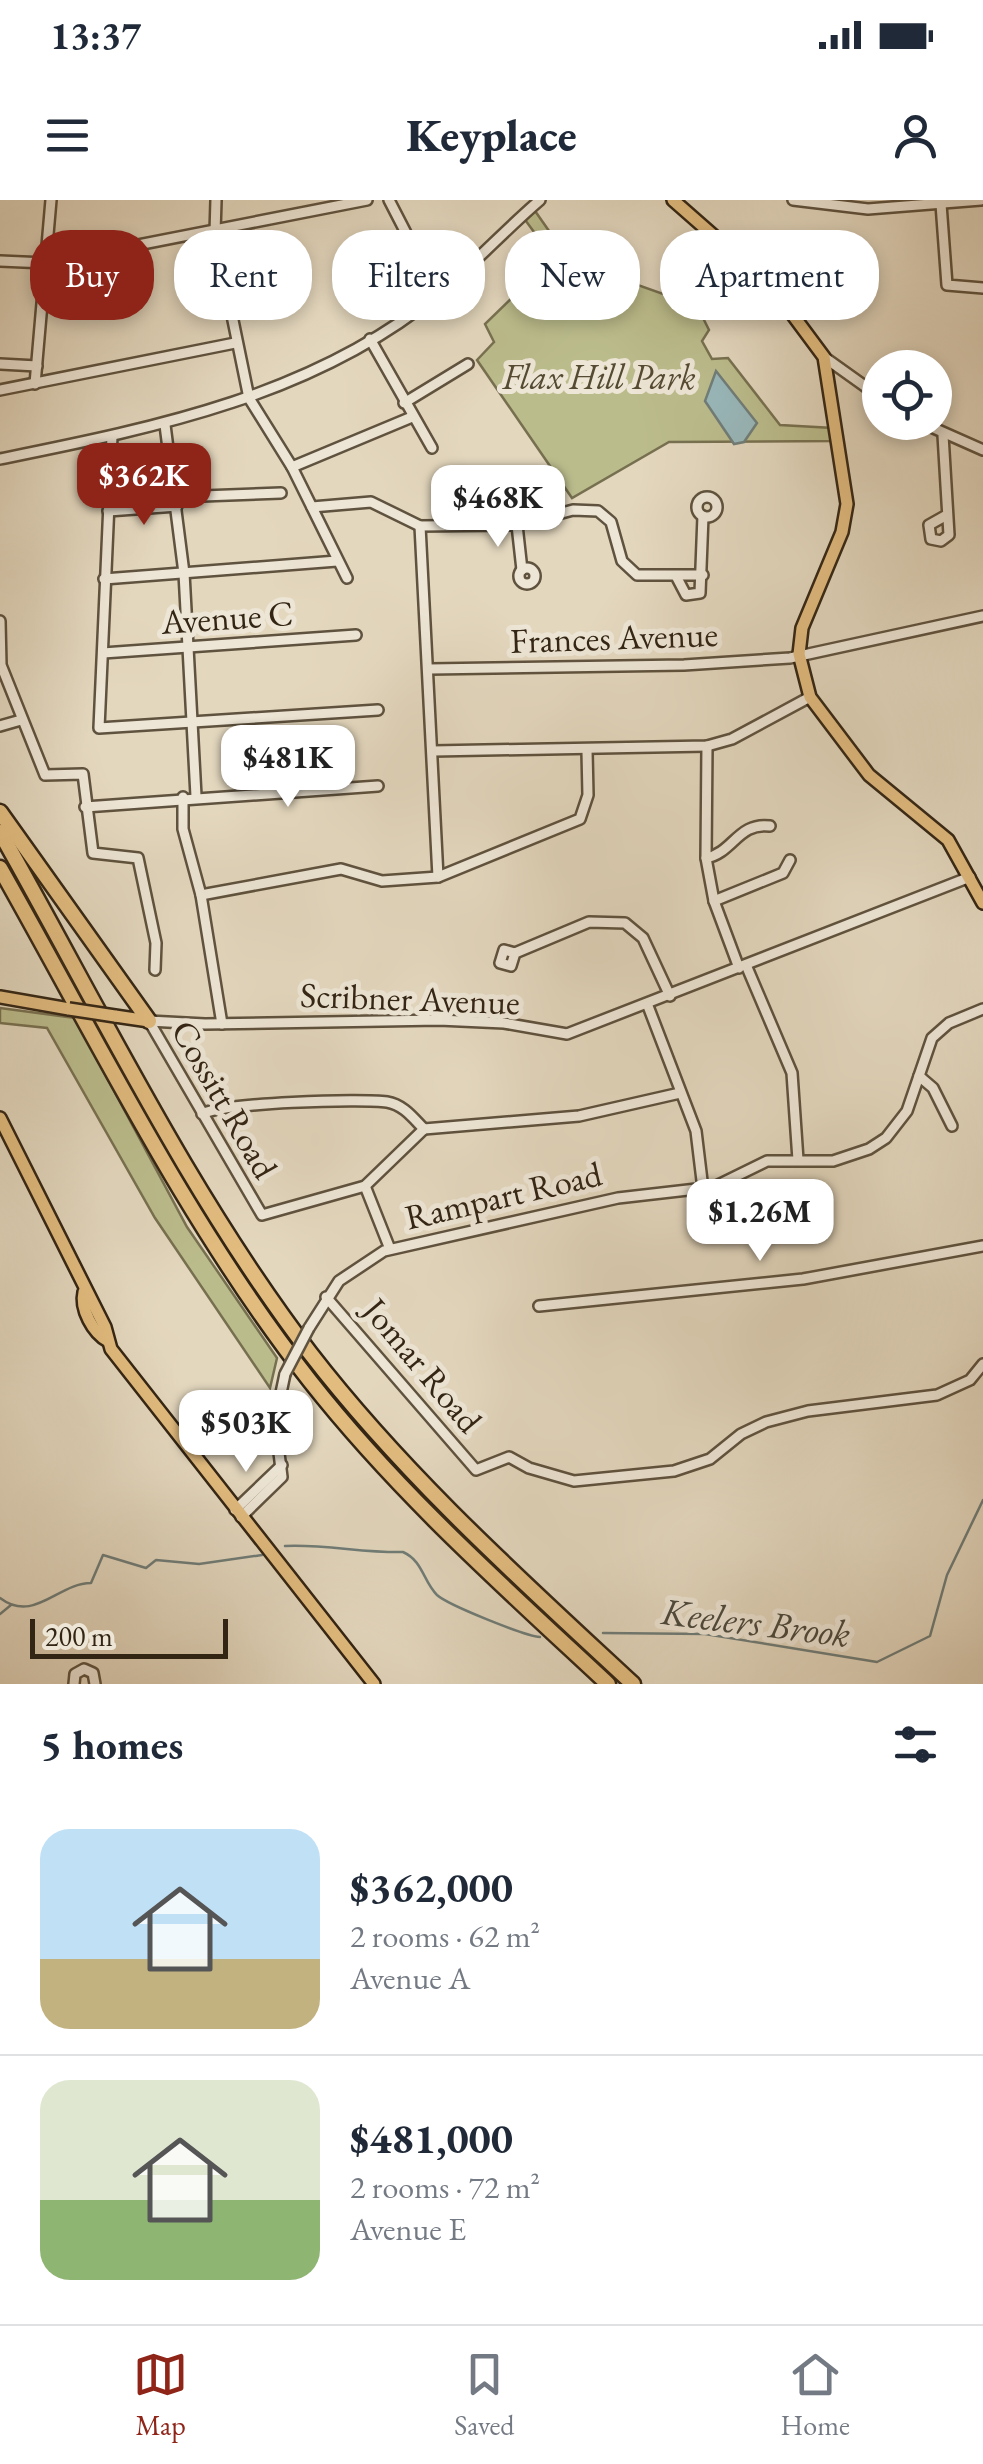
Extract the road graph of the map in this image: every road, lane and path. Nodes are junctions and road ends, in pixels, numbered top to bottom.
1 (52, 200) edge
2 (216, 200) edge
3 (367, 200) edge
4 (389, 200) edge
5 (540, 200) edge
6 (792, 200) edge
7 (982, 200) edge
8 (682, 202) edge
9 (955, 202) edge
10 (941, 204) junction
11 (49, 230) edge
12 (215, 230) edge
13 (229, 230) edge
14 (405, 230) edge
15 (485, 251) edge
16 (0, 261) edge
17 (30, 263) edge
18 (983, 288) edge
19 (41, 320) edge
20 (231, 320) edge
21 (399, 320) edge
22 (370, 339) junction
23 (235, 343) junction
24 (824, 357) junction
25 (0, 364) edge
26 (468, 364) dead end
27 (37, 366) junction
28 (36, 384) junction
29 (862, 384) edge
30 (0, 390) edge
31 (250, 398) junction
32 (404, 404) junction
33 (412, 418) junction
34 (165, 425) junction
35 (112, 436) junction
36 (952, 438) edge
37 (944, 440) edge
38 (432, 448) dead end
39 (983, 450) edge
40 (0, 459) edge
41 (292, 466) junction
42 (281, 493) dead end
43 (176, 501) junction
44 (312, 507) junction
45 (108, 511) junction
46 (704, 516) dead end
47 (944, 516) dead end
48 (518, 525) junction
49 (420, 526) junction
50 (337, 561) junction
51 (522, 570) dead end
52 (184, 574) junction
53 (702, 575) junction
54 (676, 576) junction
55 (346, 578) dead end
56 (104, 579) junction
57 (983, 616) edge
58 (0, 621) edge
59 (356, 635) dead end
60 (189, 648) junction
61 (103, 653) junction
62 (799, 654) junction
63 (430, 669) junction
64 (810, 697) junction
65 (378, 710) dead end
66 (20, 720) junction
67 (194, 722) junction
68 (0, 726) edge
69 (707, 746) junction
70 (433, 750) junction
71 (588, 751) junction
72 (378, 786) dead end
73 (196, 796) junction
74 (184, 797) junction
75 (86, 807) junction
76 (0, 812) edge
77 (770, 826) dead end
78 (0, 832) edge
79 (706, 858) junction
80 (790, 860) dead end
81 (0, 868) edge
82 (438, 877) junction
83 (970, 877) junction
84 (0, 883) edge
85 (201, 895) junction
86 (714, 902) junction
87 (983, 902) edge
88 (514, 953) dead end
89 (742, 966) junction
90 (154, 970) dead end
91 (59, 972) junction
92 (670, 996) junction
93 (0, 998) edge
94 (648, 1006) junction
95 (983, 1009) edge
96 (149, 1020) junction
97 (222, 1024) junction
98 (919, 1076) junction
99 (680, 1093) junction
100 (202, 1114) junction
101 (0, 1118) edge
102 (952, 1126) dead end
103 (424, 1130) junction
104 (798, 1160) junction
105 (366, 1186) junction
106 (703, 1189) junction
107 (983, 1246) edge
108 (390, 1249) junction
109 (326, 1296) junction
110 (540, 1306) dead end
111 (983, 1364) edge
112 (238, 1513) junction
113 (74, 1684) edge
114 (94, 1684) edge
115 (374, 1684) edge
116 (608, 1684) edge
117 (633, 1684) edge

1 - 11 street
2 - 12 street
3 - 13 street
4 - 14 street
5 - 15 street
6 - 10 street
7 - 9 street
8 - 24 main road
9 - 10 street
10 - 18 street
16 - 17 street
19 - 27 street
20 - 23 street
21 - 22 street
22 - 31 street
22 - 32 street
23 - 28 street
23 - 31 street
24 - 29 street
24 - 62 main road
25 - 27 street
26 - 32 street
27 - 28 street
28 - 30 street
31 - 34 street
31 - 41 street
32 - 33 street
33 - 38 street
33 - 41 street
34 - 35 street
34 - 43 street
35 - 40 street
35 - 45 street
36 - 39 street
37 - 47 street
41 - 44 street
42 - 43 street
43 - 45 street
43 - 52 street
44 - 49 street
44 - 50 street
45 - 56 street
46 - 53 street
48 - 49 street
48 - 51 street
48 - 54 street
49 - 63 street
50 - 52 street
50 - 55 street
52 - 56 street
52 - 60 street
53 - 54 street
53 - 54 street
56 - 61 street
57 - 62 street, Frances Avenue
58 - 66 street
59 - 60 street, Avenue C
60 - 61 street, Avenue C
60 - 67 street
61 - 67 street
62 - 63 street, Frances Avenue
62 - 64 main road
63 - 70 street
64 - 69 street
64 - 83 main road
65 - 67 street
66 - 68 street
66 - 75 street
67 - 73 street
69 - 71 street
69 - 79 street
70 - 71 street
70 - 82 street
71 - 82 street
72 - 73 street
73 - 74 street
74 - 75 street
74 - 85 street
75 - 90 street
76 - 96 highway
77 - 79 street
78 - 117 highway
79 - 86 street
80 - 86 street
81 - 91 highway
82 - 85 street
83 - 87 main road
83 - 89 street, Scribner Avenue
84 - 91 highway
85 - 97 street
86 - 89 street
88 - 92 street
89 - 92 street, Scribner Avenue
89 - 104 street
91 - 116 highway
92 - 94 street, Scribner Avenue
93 - 96 main road, Scribner Avenue, bridge
94 - 97 street, Scribner Avenue
94 - 99 street
95 - 98 street, Rampart Road
96 - 97 street, Scribner Avenue
96 - 100 street, Cossitt Road
98 - 102 street
98 - 104 street, Rampart Road
99 - 103 street
99 - 106 street
100 - 103 street
100 - 105 street, Cossitt Road
101 - 112 main road
103 - 105 street, Cossitt Road
104 - 106 street, Rampart Road
105 - 108 street
106 - 108 street, Rampart Road
107 - 110 street
108 - 109 street, Rampart Road
109 - 111 street, Jomar Road
109 - 112 street, Rampart Road, bridge
112 - 115 main road
113 - 114 street

